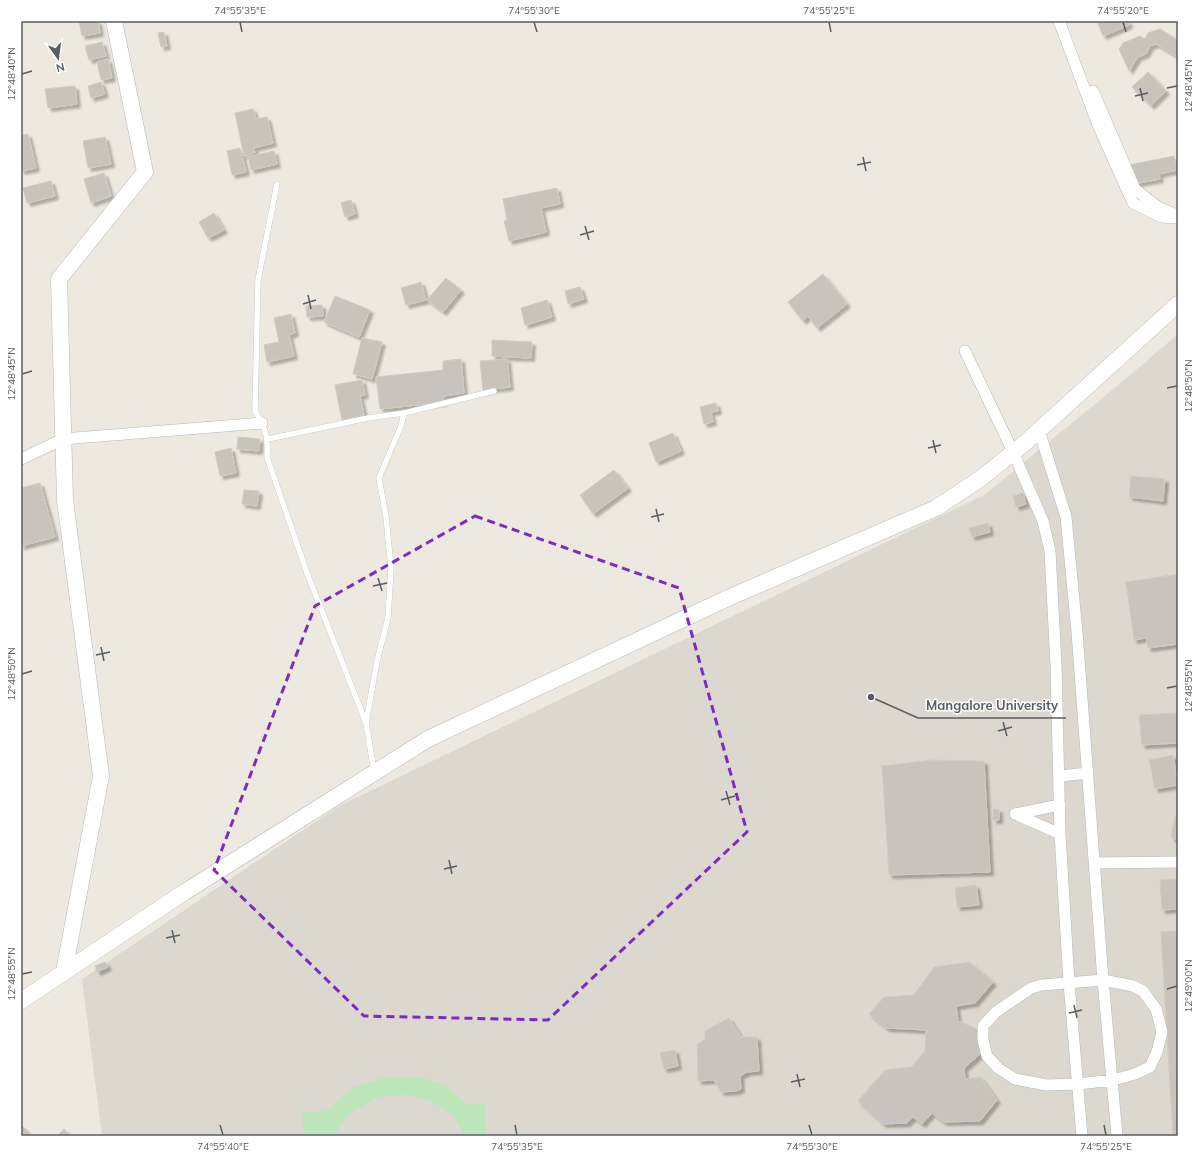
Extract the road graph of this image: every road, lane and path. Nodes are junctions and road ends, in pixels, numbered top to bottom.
1 (114, 21) edge
2 (1059, 21) edge
3 (1062, 21) edge
4 (277, 184) dead end
5 (1178, 215) edge
6 (1178, 218) edge
7 (1178, 304) edge
8 (965, 352) dead end
9 (494, 391) dead end
10 (404, 413) junction
11 (262, 423) junction
12 (1039, 430) junction
13 (63, 439) junction
14 (268, 439) junction
15 (1013, 452) junction
16 (21, 459) edge
17 (366, 724) junction
18 (1088, 773) junction
19 (374, 774) junction
20 (1060, 776) junction
21 (1060, 805) junction
22 (1060, 834) junction
23 (1178, 862) edge
24 (1094, 863) junction
25 (64, 972) junction
26 (1103, 980) junction
27 (1069, 983) junction
28 (21, 1001) edge
29 (1113, 1080) junction
30 (1078, 1084) junction
31 (1082, 1136) edge
32 (1117, 1136) edge

1 - 13 main road
2 - 6 street
3 - 5 street
4 - 11 lane
7 - 12 main road
8 - 15 street
9 - 10 lane
10 - 14 lane
10 - 17 lane
11 - 13 street
11 - 14 lane
12 - 15 main road
12 - 18 street
13 - 16 street
13 - 25 main road
14 - 17 lane
15 - 19 main road
15 - 20 street
17 - 19 lane
18 - 20 street
18 - 24 street
19 - 25 main road
20 - 21 street
21 - 22 street
21 - 22 street
22 - 27 street
23 - 24 street
24 - 26 street
25 - 28 main road
26 - 27 street
26 - 29 street
26 - 29 street
27 - 30 street
27 - 30 street
29 - 30 street
29 - 32 street
30 - 31 street

